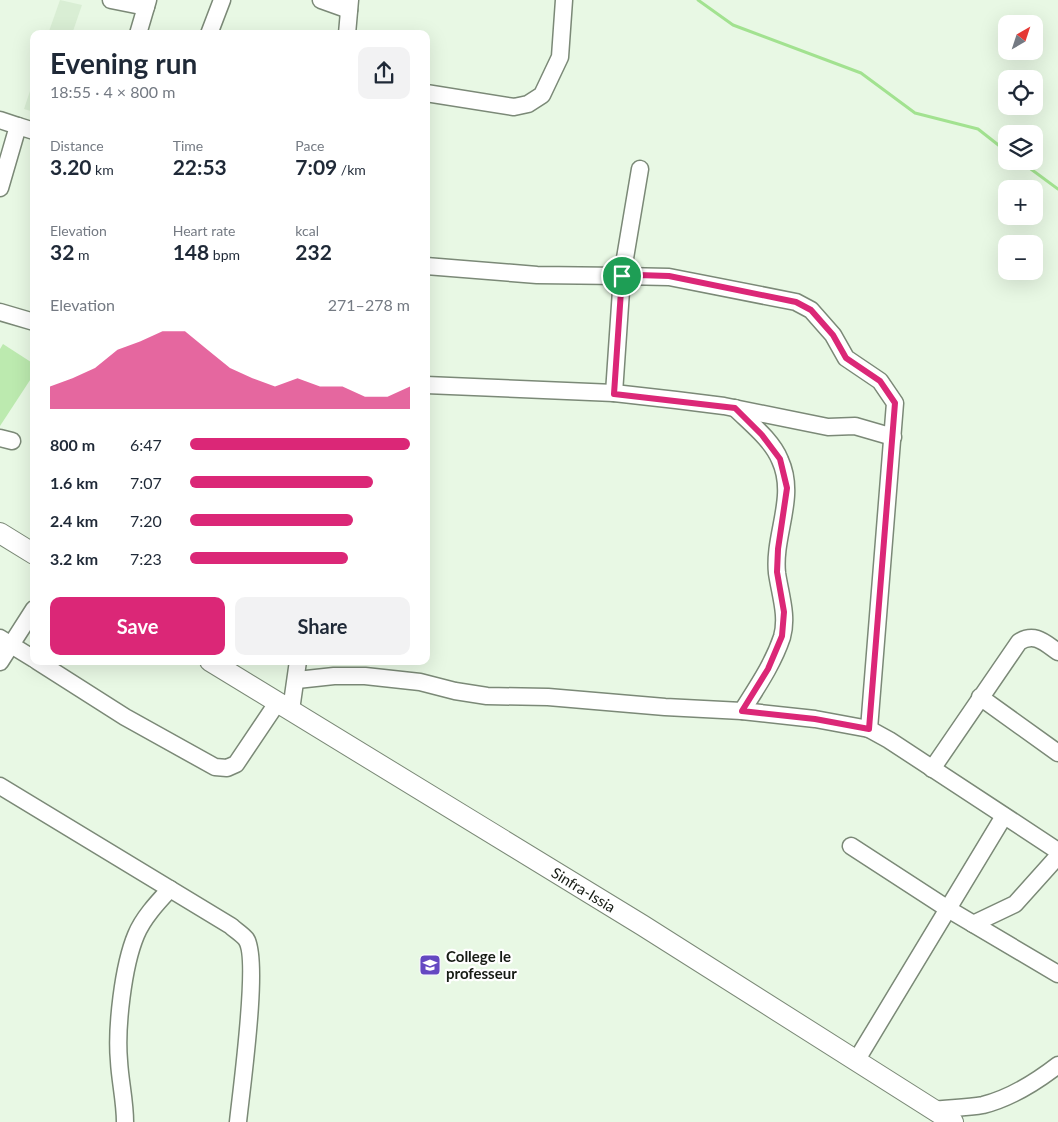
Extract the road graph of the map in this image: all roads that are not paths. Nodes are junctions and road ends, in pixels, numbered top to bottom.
1 (111, 0) edge
2 (222, 0) edge
3 (321, 0) edge
4 (564, 0) edge
5 (147, 4) edge
6 (350, 5) edge
7 (139, 30) edge
8 (211, 30) edge
9 (347, 30) edge
10 (430, 94) edge
11 (0, 120) edge
12 (26, 129) edge
13 (640, 169) dead end
14 (0, 188) edge
15 (430, 266) edge
16 (622, 276) junction
17 (0, 312) edge
18 (30, 321) edge
19 (430, 386) edge
20 (614, 394) junction
21 (735, 408) junction
22 (893, 436) junction
23 (0, 533) edge
24 (30, 552) edge
25 (30, 614) edge
26 (6, 642) edge
27 (1058, 652) edge
28 (30, 657) edge
29 (0, 662) edge
30 (43, 665) edge
31 (217, 665) edge
32 (298, 665) edge
33 (297, 680) junction
34 (980, 697) junction
35 (284, 706) junction
36 (742, 711) junction
37 (869, 729) junction
38 (1058, 753) edge
39 (932, 769) junction
40 (0, 786) edge
41 (1004, 816) junction
42 (851, 846) dead end
43 (1058, 850) edge
44 (1058, 856) edge
45 (170, 889) junction
46 (948, 909) junction
47 (973, 924) junction
48 (1058, 974) edge
49 (856, 1061) junction
50 (1058, 1065) edge
51 (932, 1110) junction
52 (125, 1122) edge
53 (238, 1122) edge
54 (953, 1122) edge

1 - 5 street
2 - 8 street
3 - 6 street
4 - 10 street
5 - 7 street
6 - 9 street
11 - 12 street
12 - 14 street
13 - 16 street
15 - 16 street
16 - 20 street
16 - 22 street
17 - 18 street
19 - 20 street
20 - 21 street
21 - 22 street
21 - 36 street
22 - 37 street
23 - 24 main road
25 - 26 street
26 - 28 street
26 - 29 street
27 - 34 street
30 - 35 street
31 - 35 main road, Sinfra-Issia
32 - 33 street
33 - 35 street
33 - 36 street
34 - 38 street
34 - 39 street
35 - 49 main road, Sinfra-Issia
36 - 37 street
37 - 39 street
39 - 41 street
40 - 45 street
41 - 43 street
41 - 46 street
42 - 46 street
44 - 47 street
45 - 52 street
45 - 53 street
46 - 47 street
46 - 49 street
47 - 48 street
49 - 51 main road, Sinfra-Issia
50 - 51 street
51 - 54 main road, Sinfra-Issia

